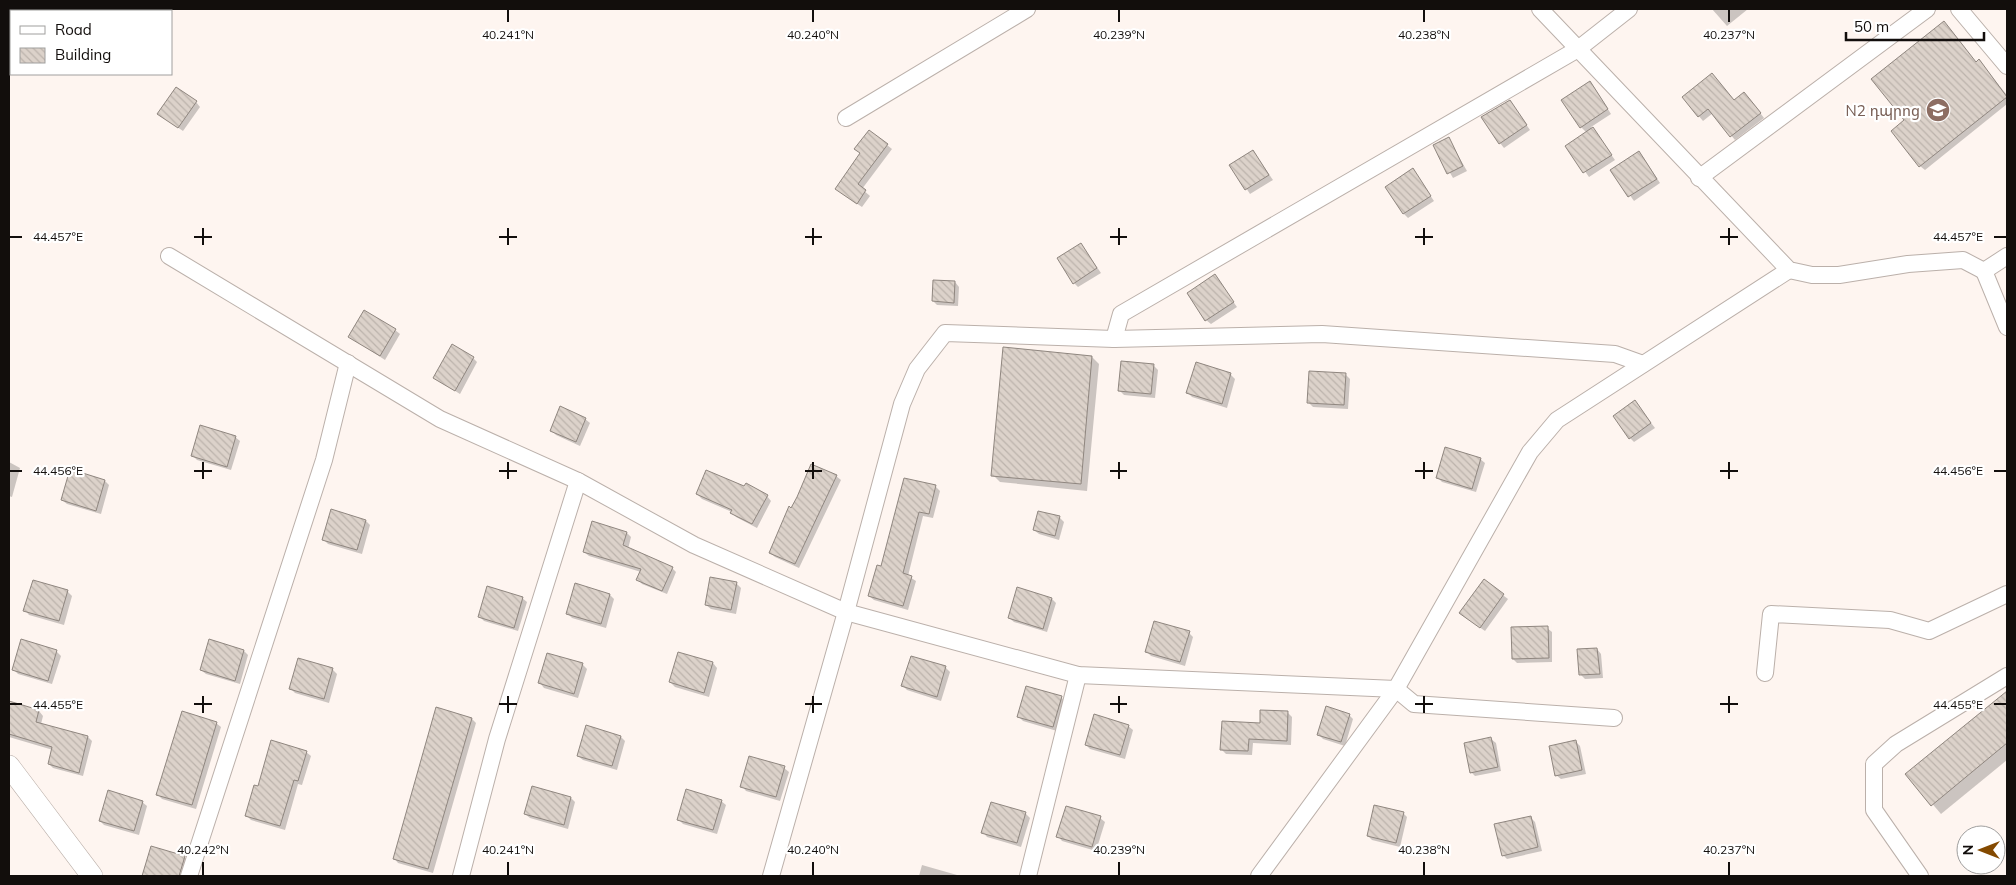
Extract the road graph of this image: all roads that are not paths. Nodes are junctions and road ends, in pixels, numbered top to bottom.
1 (1027, 9) edge
2 (1540, 9) edge
3 (1629, 9) edge
4 (1927, 9) edge
5 (1959, 9) edge
6 (1578, 49) junction
7 (2007, 66) edge
8 (846, 118) dead end
9 (1699, 178) junction
10 (169, 256) dead end
11 (2007, 256) edge
12 (1789, 270) junction
13 (1984, 271) junction
14 (2007, 327) edge
15 (1114, 339) junction
16 (348, 363) junction
17 (1642, 364) junction
18 (578, 481) junction
19 (2007, 594) edge
20 (846, 612) junction
21 (1765, 673) dead end
22 (1078, 675) junction
23 (2007, 676) edge
24 (1396, 688) junction
25 (1614, 718) dead end
26 (9, 766) edge
27 (92, 876) edge
28 (189, 876) edge
29 (461, 876) edge
30 (771, 876) edge
31 (1028, 876) edge
32 (1259, 876) edge
33 (1920, 876) edge

1 - 8 street
2 - 6 street
3 - 6 street
4 - 9 street
5 - 7 street
6 - 9 street
6 - 15 street
9 - 12 street
10 - 16 street
11 - 13 street
12 - 13 street
12 - 17 street
13 - 14 street
15 - 17 street
15 - 20 street
16 - 18 street
16 - 28 street
17 - 24 street
18 - 20 street
18 - 29 street
19 - 21 street
20 - 22 street
20 - 30 street
22 - 24 street
22 - 31 street
23 - 33 street
24 - 25 street
24 - 32 street
26 - 27 street

